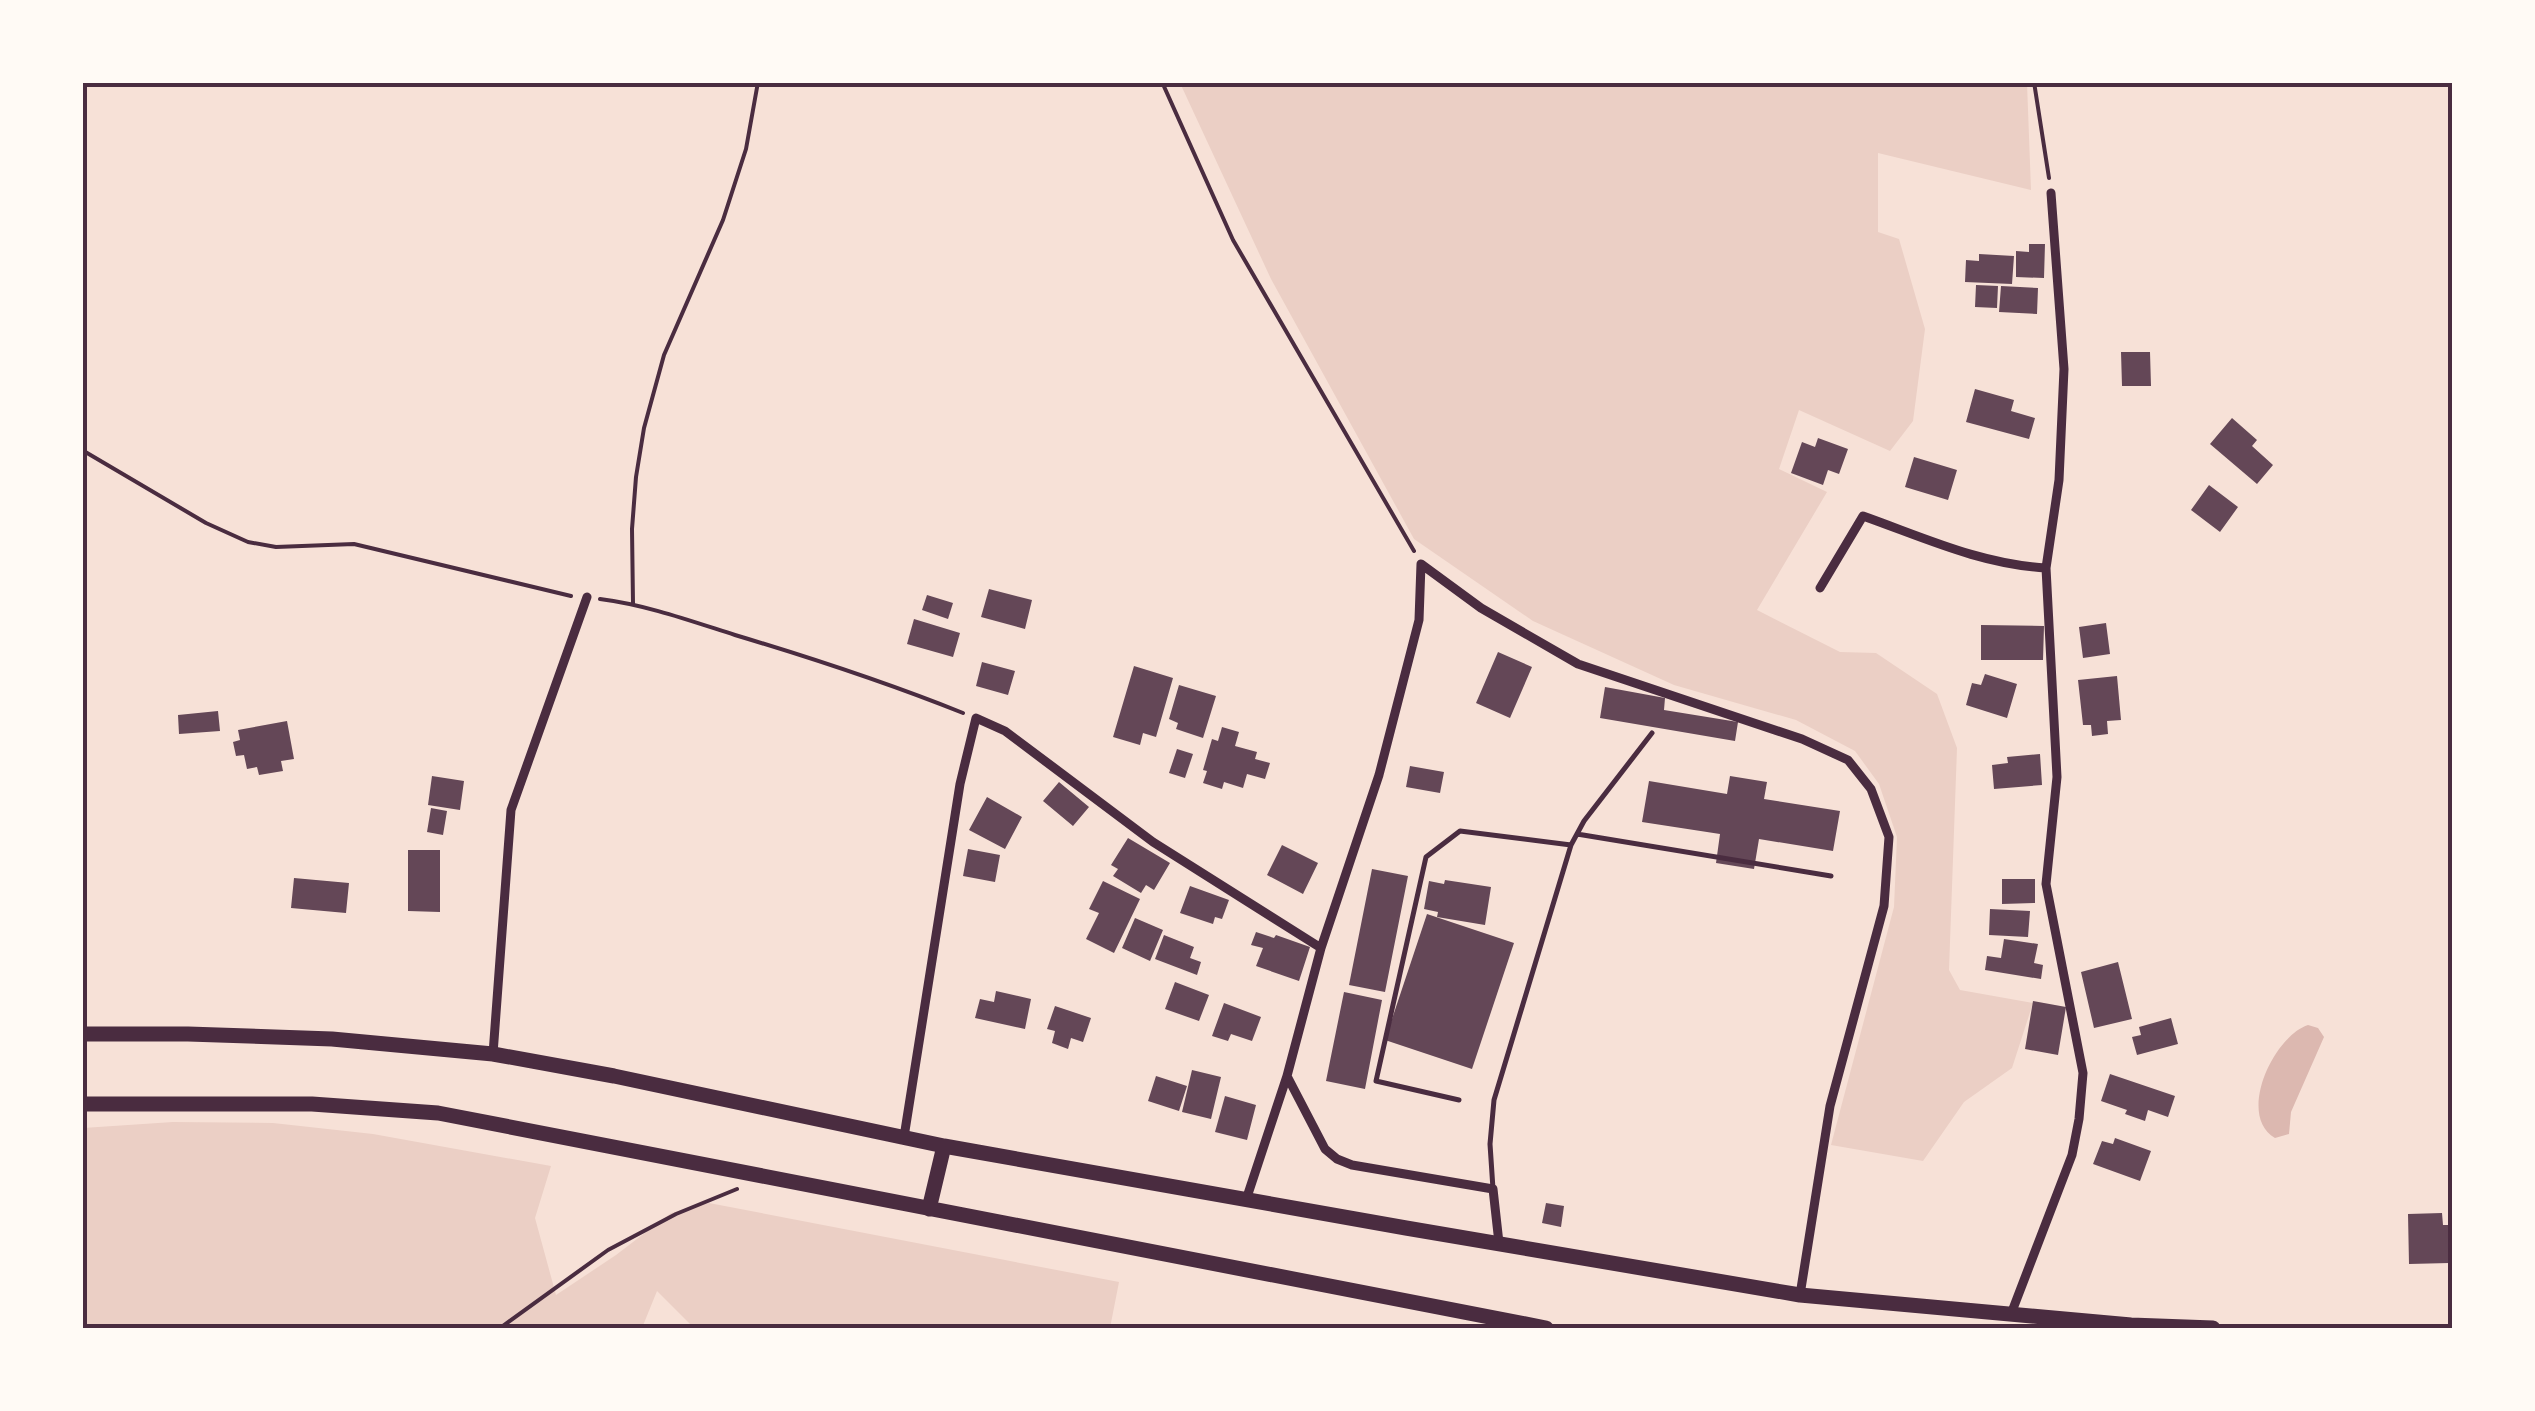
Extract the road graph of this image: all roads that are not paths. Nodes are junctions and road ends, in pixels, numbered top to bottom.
1 (2051, 192) road end
2 (2046, 568) junction
3 (1820, 588) dead end
4 (588, 597) road end
5 (1652, 733) dead end
6 (1576, 834) junction
7 (1571, 845) junction
8 (1831, 876) dead end
9 (1321, 948) junction
10 (82, 1034) edge
11 (493, 1054) junction
12 (1288, 1076) junction
13 (1460, 1100) dead end
14 (82, 1104) edge
15 (904, 1137) junction
16 (944, 1146) junction
17 (1493, 1190) junction
18 (1246, 1200) junction
19 (929, 1210) junction
20 (1499, 1244) junction
21 (1800, 1296) junction
22 (2011, 1314) junction
23 (1546, 1328) edge
24 (2214, 1328) edge

1 - 2 street
2 - 3 street
2 - 22 street
4 - 11 street
5 - 6 lane
6 - 7 lane
6 - 8 lane
7 - 13 lane
7 - 17 lane
9 - 12 street
9 - 15 street
9 - 21 street
10 - 11 highway
11 - 15 highway
12 - 17 street
12 - 18 street
14 - 19 highway
15 - 16 highway
16 - 18 highway
16 - 19 highway
17 - 20 street
18 - 20 highway
19 - 23 highway
20 - 21 highway
21 - 22 highway
22 - 24 highway

